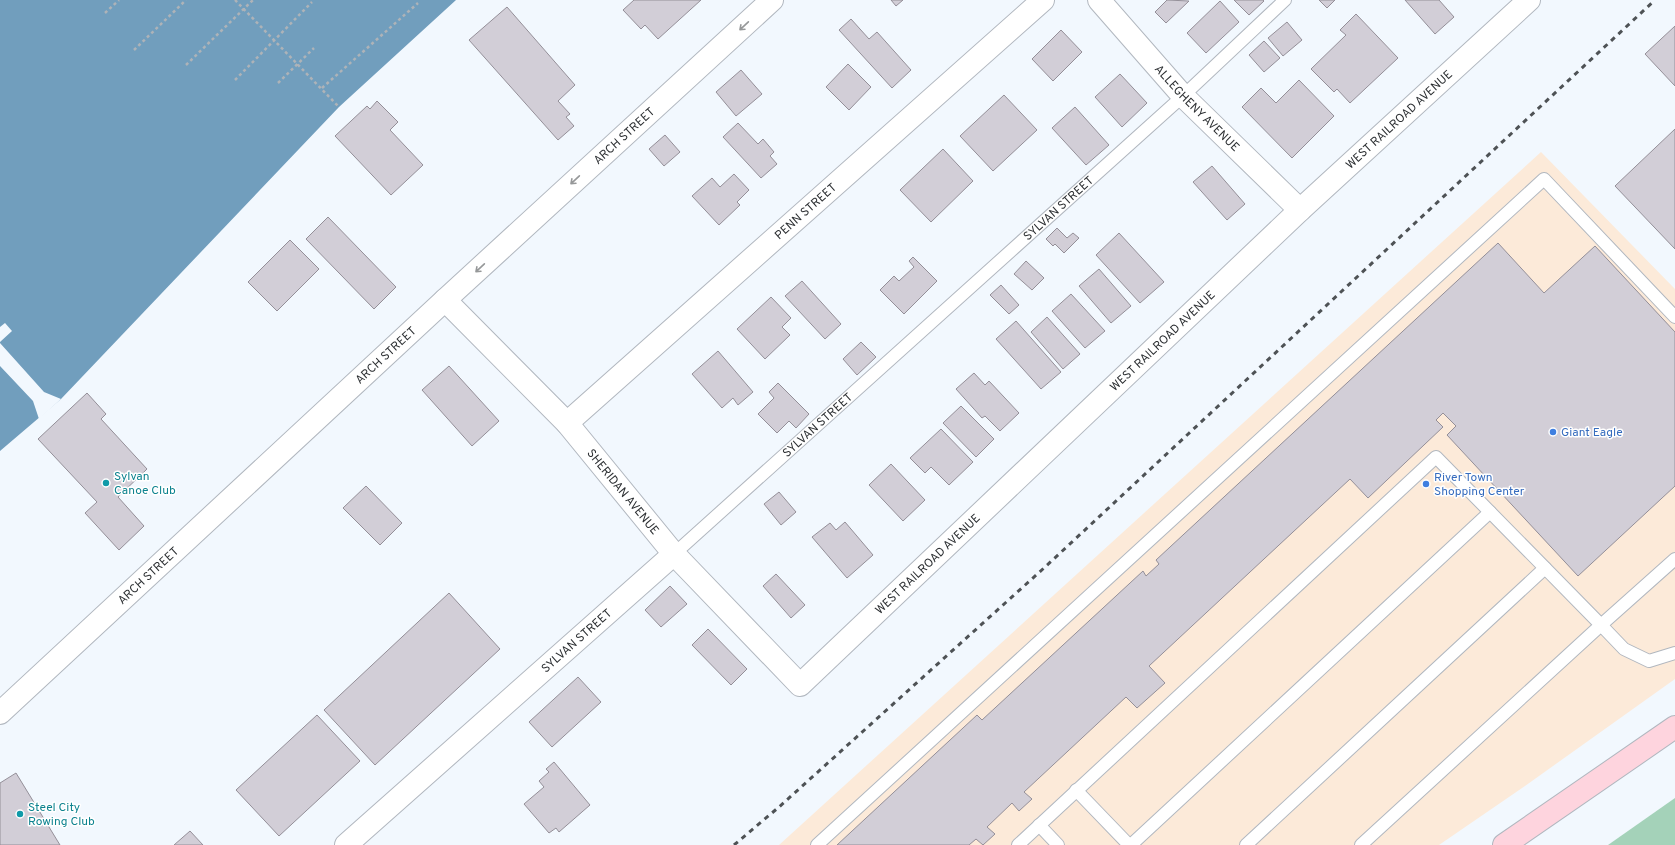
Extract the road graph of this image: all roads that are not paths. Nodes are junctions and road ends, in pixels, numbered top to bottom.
1 (772, 0) edge
2 (1043, 0) edge
3 (1099, 0) edge
4 (1285, 0) edge
5 (1529, 0) edge
6 (1183, 96) junction
7 (1300, 210) junction
8 (445, 300) junction
9 (1675, 317) edge
10 (567, 422) junction
11 (1490, 512) junction
12 (674, 554) junction
13 (1675, 559) edge
14 (1545, 568) junction
15 (1601, 625) junction
16 (1675, 653) edge
17 (800, 685) joint
18 (0, 713) edge
19 (1675, 727) edge
20 (1076, 790) junction
21 (1039, 824) junction
22 (346, 845) edge
23 (817, 845) edge
24 (1018, 845) edge
25 (1058, 845) edge
26 (1130, 845) edge
27 (1246, 845) edge
28 (1360, 845) edge
29 (1504, 845) edge

1 -> 8 street, ARCH STREET
2 - 10 street, PENN STREET
3 - 6 street, ALLEGHENY AVENUE
4 - 6 lane, SYLVAN STREET
5 - 7 street, WEST RAILROAD AVENUE
6 - 7 street, ALLEGHENY AVENUE
6 - 12 lane, SYLVAN STREET
7 - 17 street, WEST RAILROAD AVENUE
8 - 10 street, SHERIDAN AVENUE
8 - 18 street, ARCH STREET
9 - 23 lane
10 - 12 street, SHERIDAN AVENUE
11 - 14 lane
11 - 20 lane
11 - 26 lane
12 - 17 street, SHERIDAN AVENUE
12 - 22 street, SYLVAN STREET
13 - 15 lane
14 - 15 lane
14 - 27 lane
15 - 16 lane
15 - 28 lane
19 - 29 main road
20 - 21 lane
20 - 26 lane
21 - 24 lane
21 - 25 lane

